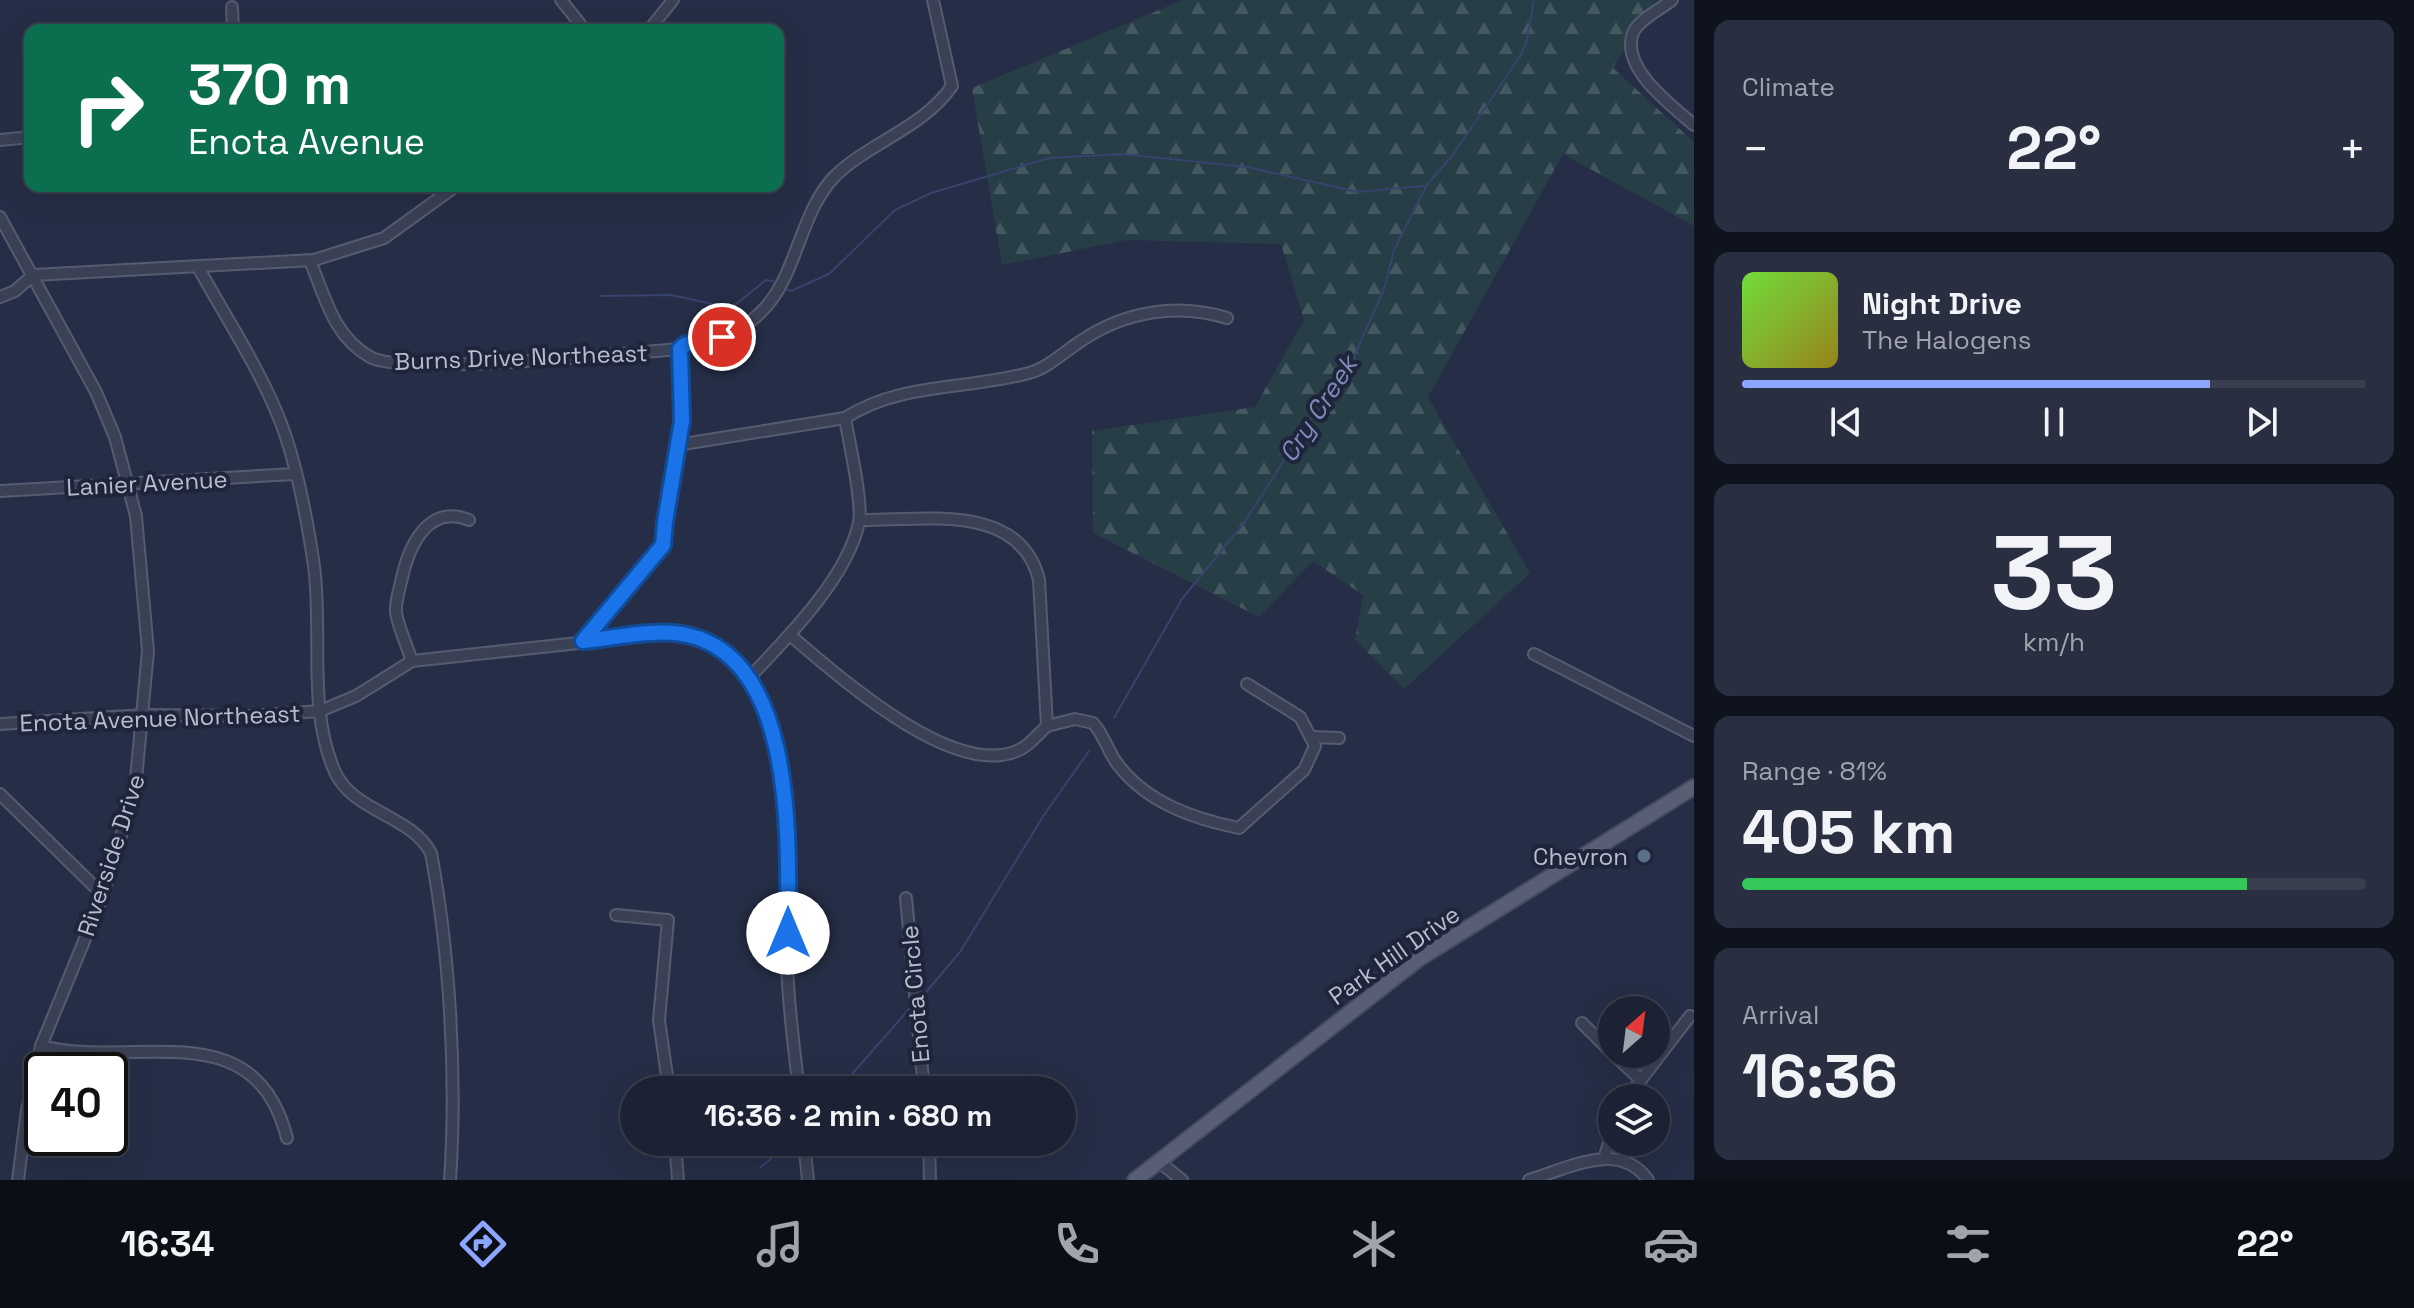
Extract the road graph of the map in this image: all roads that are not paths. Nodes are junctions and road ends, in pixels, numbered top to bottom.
1 (561, 0) edge
2 (673, 0) edge
3 (933, 0) edge
4 (1672, 0) edge
5 (232, 7) dead end
6 (233, 24) edge
7 (580, 24) edge
8 (654, 24) edge
9 (1694, 125) edge
10 (24, 138) edge
11 (0, 140) edge
12 (448, 192) edge
13 (0, 217) edge
14 (310, 261) junction
15 (198, 267) junction
16 (33, 275) junction
17 (0, 297) edge
18 (1227, 318) dead end
19 (680, 349) junction
20 (845, 418) junction
21 (677, 445) junction
22 (294, 474) junction
23 (127, 485) junction
24 (0, 491) edge
25 (469, 520) dead end
26 (860, 520) junction
27 (790, 635) junction
28 (583, 641) junction
29 (1534, 654) dead end
30 (412, 661) junction
31 (749, 678) junction
32 (1247, 684) dead end
33 (320, 711) junction
34 (145, 715) junction
35 (0, 724) edge
36 (1047, 726) junction
37 (1694, 736) edge
38 (1312, 737) junction
39 (1339, 738) dead end
40 (1694, 787) edge
41 (0, 794) edge
42 (103, 895) junction
43 (906, 898) dead end
44 (616, 915) dead end
45 (1690, 1016) dead end
46 (1582, 1023) dead end
47 (1598, 1038) edge
48 (41, 1046) junction
49 (1629, 1068) edge
50 (667, 1076) edge
51 (798, 1076) edge
52 (923, 1076) edge
53 (1641, 1080) junction
54 (1638, 1084) edge
55 (287, 1138) dead end
56 (676, 1156) edge
57 (805, 1156) edge
58 (929, 1156) edge
59 (1605, 1156) edge
60 (1604, 1159) junction
61 (1158, 1161) junction
62 (1548, 1178) edge
63 (18, 1180) edge
64 (450, 1180) edge
65 (678, 1180) edge
66 (808, 1180) edge
67 (930, 1180) edge
68 (1135, 1180) edge
69 (1182, 1180) edge
70 (1529, 1180) edge
71 (1648, 1180) edge

1 - 7 street
2 - 8 street
3 - 19 street, Burns Drive Northeast
4 - 9 street
5 - 6 street
10 - 11 street
12 - 14 street
13 - 16 street, Riverside Drive
14 - 15 street
14 - 19 street, Burns Drive Northeast
15 - 16 street
15 - 22 street
16 - 17 street
16 - 23 street, Riverside Drive
18 - 20 street
19 - 21 street
20 - 21 street
20 - 26 street
21 - 28 street
22 - 23 street, Lanier Avenue
22 - 33 street
23 - 24 street, Lanier Avenue
23 - 34 street, Riverside Drive
25 - 30 street
26 - 27 street
26 - 36 street
27 - 31 street
27 - 36 street
28 - 30 street
28 - 31 street
29 - 37 street
30 - 33 street, Enota Avenue Northeast
31 - 51 street
32 - 38 street
33 - 34 street, Enota Avenue Northeast
33 - 64 street
34 - 35 street, Enota Avenue Northeast
34 - 42 street, Riverside Drive
36 - 38 street
38 - 39 street
40 - 61 main road, Park Hill Drive
41 - 42 street
42 - 48 street, Riverside Drive
43 - 52 street, Enota Circle
44 - 50 street
45 - 53 street
46 - 47 street
48 - 55 street
48 - 63 street, Riverside Drive
49 - 53 street
53 - 54 street
56 - 65 street
57 - 66 street
58 - 67 street
59 - 60 street
60 - 62 street
60 - 71 street
61 - 68 main road, Park Hill Drive
61 - 69 street
62 - 70 street

